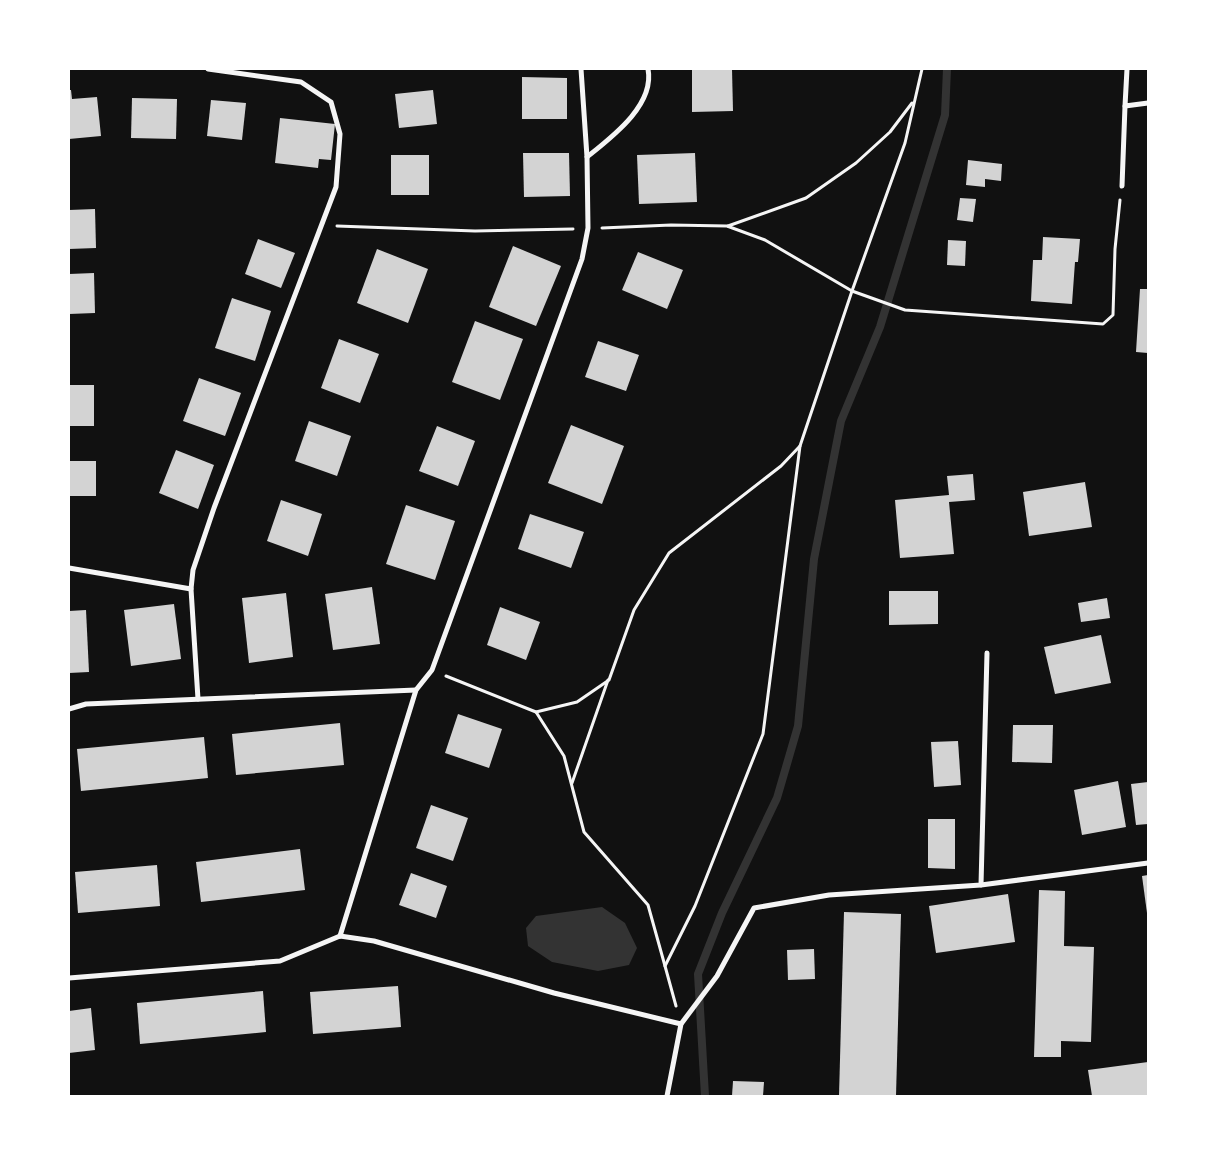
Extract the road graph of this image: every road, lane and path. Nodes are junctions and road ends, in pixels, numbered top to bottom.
1 (208, 69) edge
2 (581, 69) edge
3 (648, 69) edge
4 (922, 69) edge
5 (1127, 69) edge
6 (914, 102) junction
7 (1148, 103) edge
8 (1125, 106) junction
9 (587, 157) junction
10 (1122, 186) joint
11 (727, 226) dead end
12 (867, 297) dead end
13 (800, 446) junction
14 (69, 568) edge
15 (191, 589) junction
16 (987, 653) dead end
17 (432, 670) junction
18 (609, 680) junction
19 (416, 690) junction
20 (198, 699) junction
21 (69, 709) edge
22 (536, 712) junction
23 (572, 784) junction
24 (1148, 863) edge
25 (981, 885) junction
26 (340, 936) junction
27 (665, 966) junction
28 (69, 978) edge
29 (680, 1024) junction
30 (667, 1096) edge

1 - 15 street
2 - 9 street
3 - 9 street
4 - 6 path
5 - 8 street
6 - 11 path
6 - 13 path
7 - 8 street
8 - 10 street
9 - 17 street
10 - 12 path
13 - 18 path
13 - 27 path
14 - 15 street
15 - 20 street
16 - 25 street
17 - 19 street
17 - 22 path
18 - 22 path
18 - 23 path
19 - 20 street
19 - 26 street
20 - 21 street
22 - 23 path
23 - 27 path
24 - 25 street
25 - 29 street
26 - 28 street
26 - 29 street
27 - 29 path
29 - 30 street

